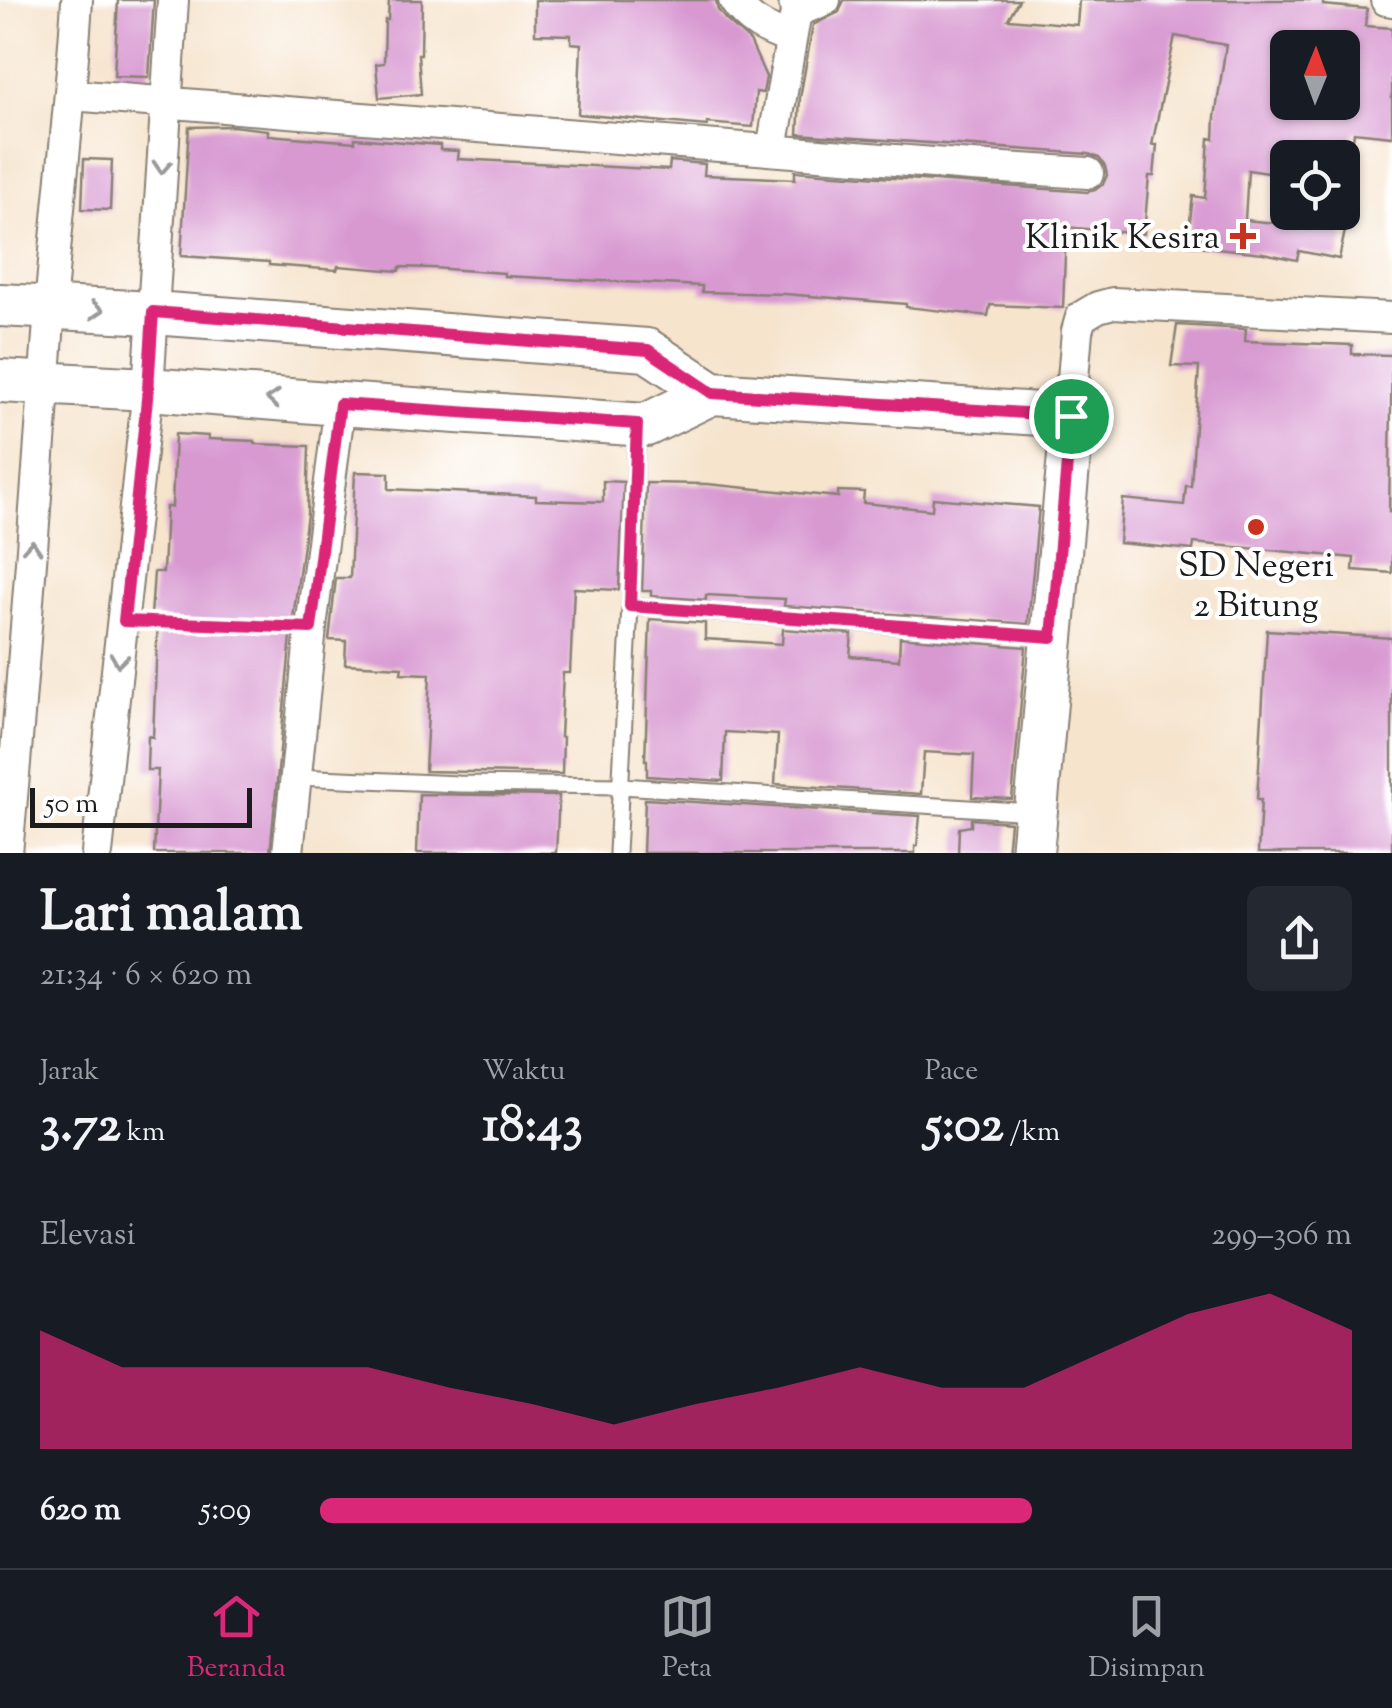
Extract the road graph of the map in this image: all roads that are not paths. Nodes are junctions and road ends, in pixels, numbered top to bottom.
1 (77, 0) edge
2 (173, 0) edge
3 (734, 0) edge
4 (826, 0) edge
5 (794, 17) edge
6 (71, 95) junction
7 (166, 104) junction
8 (772, 149) junction
9 (1088, 173) dead end
10 (0, 305) edge
11 (50, 307) junction
12 (153, 312) junction
13 (1392, 318) edge
14 (0, 381) edge
15 (45, 384) junction
16 (148, 389) junction
17 (712, 393) junction
18 (340, 404) junction
19 (1072, 404) junction
20 (637, 424) junction
21 (630, 606) junction
22 (1052, 637) junction
23 (296, 777) junction
24 (620, 786) junction
25 (1034, 833) edge
26 (7, 853) edge
27 (97, 853) edge
28 (288, 853) edge
29 (617, 853) edge

1 - 6 street
2 - 7 street
3 - 5 street
4 - 5 street
5 - 8 street
6 - 7 street
6 - 11 street
7 - 8 street
7 -> 12 street
8 - 9 street
10 - 11 street
11 -> 12 street
11 - 15 street
12 - 16 street
12 - 17 street
13 - 19 street
14 - 15 street
15 - 16 street
26 -> 15 street
18 -> 16 street
16 -> 27 street
17 - 19 street
17 - 20 street
18 - 20 street
18 - 23 street
19 - 22 street
20 - 21 lane
21 - 22 lane
21 - 24 lane
22 - 25 street
23 - 24 lane
23 - 28 street
24 - 25 lane
24 - 29 lane

